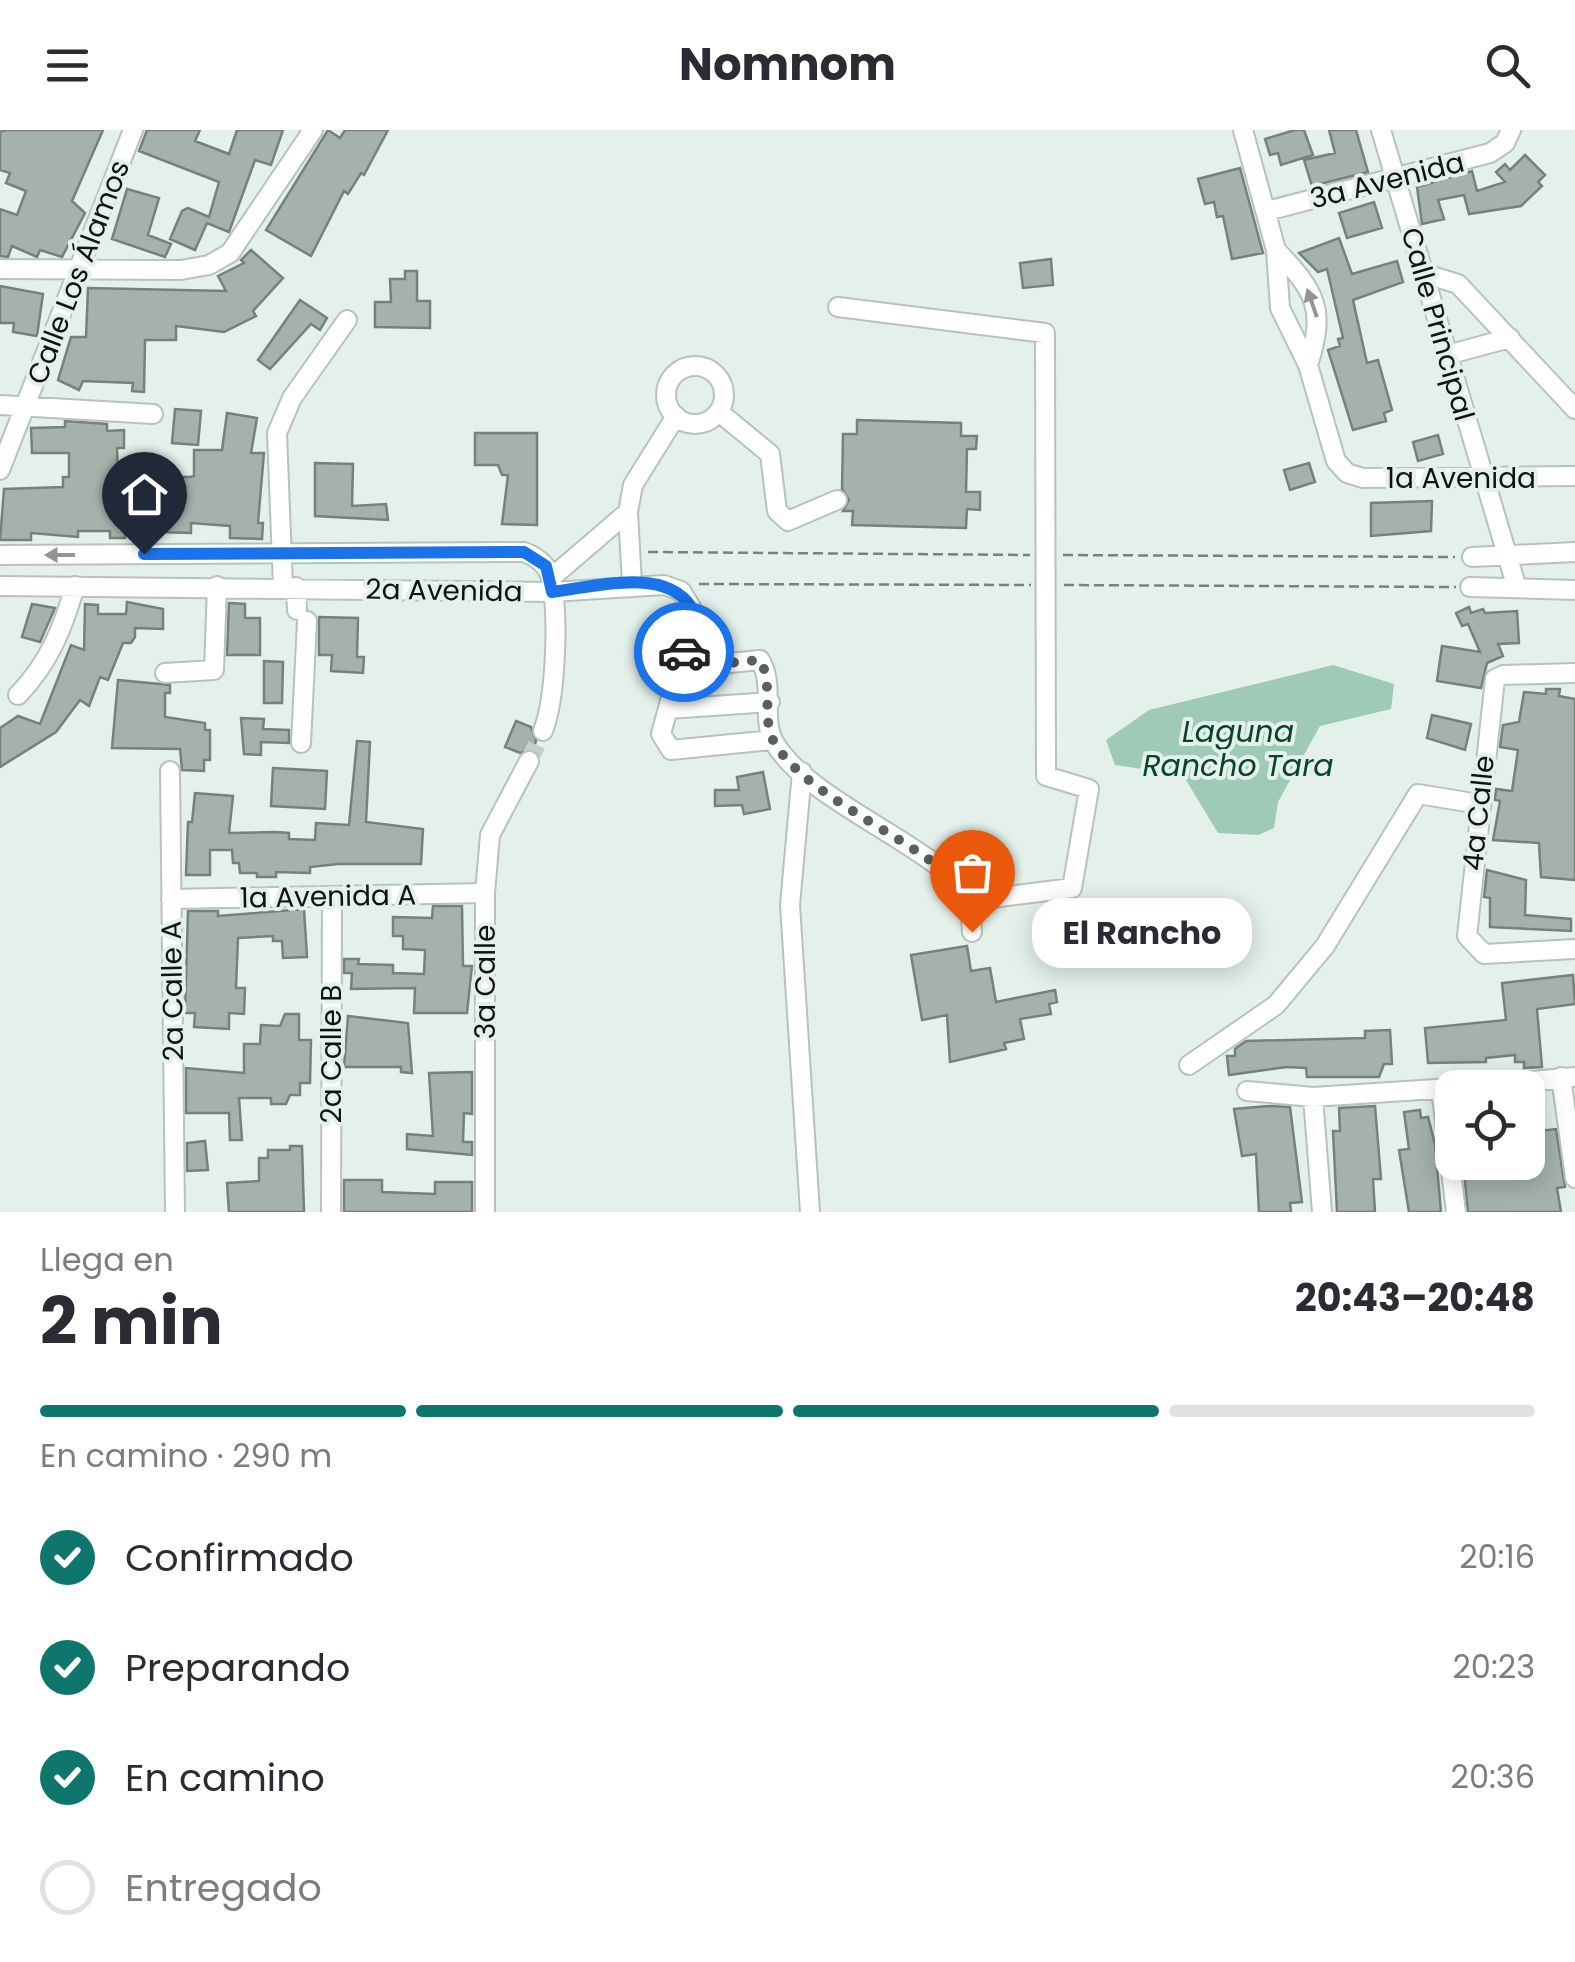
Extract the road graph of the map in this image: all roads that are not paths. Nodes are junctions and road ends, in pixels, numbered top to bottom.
1 (133, 130) edge
2 (313, 130) edge
3 (1243, 130) edge
4 (1381, 130) edge
5 (1508, 136) edge
6 (1395, 177) junction
7 (1267, 211) junction
8 (1276, 250) junction
9 (0, 269) edge
10 (80, 270) junction
11 (1423, 273) junction
12 (838, 308) dead end
13 (348, 320) dead end
14 (1510, 338) junction
15 (1447, 355) junction
16 (1308, 365) junction
17 (26, 405) junction
18 (0, 406) edge
19 (1575, 408) edge
20 (719, 412) junction
21 (153, 414) dead end
22 (676, 416) junction
23 (0, 470) edge
24 (1481, 475) junction
25 (1575, 476) edge
26 (837, 500) dead end
27 (628, 512) junction
28 (1501, 538) junction
29 (1526, 552) junction
30 (1575, 552) edge
31 (180, 554) junction
32 (0, 555) edge
33 (281, 556) junction
34 (1506, 556) junction
35 (1472, 557) road end
36 (632, 584) junction
37 (551, 585) junction
38 (0, 586) edge
39 (75, 586) junction
40 (178, 586) junction
41 (217, 586) junction
42 (1516, 586) junction
43 (295, 587) junction
44 (1470, 587) dead end
45 (1575, 590) edge
46 (679, 668) junction
47 (165, 673) dead end
48 (1575, 673) edge
49 (18, 695) dead end
50 (770, 702) junction
51 (668, 710) junction
52 (543, 731) tunnel mouth
53 (772, 740) junction
54 (301, 744) dead end
55 (529, 762) tunnel mouth
56 (170, 771) dead end
57 (802, 772) junction
58 (1480, 804) junction
59 (485, 893) junction
60 (332, 896) junction
61 (171, 899) junction
62 (968, 901) junction
63 (972, 932) dead end
64 (1575, 950) edge
65 (1190, 1065) dead end
66 (1568, 1077) edge
67 (1435, 1089) edge
68 (1247, 1091) dead end
69 (1314, 1097) junction
70 (1575, 1178) edge
71 (1454, 1180) edge
72 (176, 1212) edge
73 (331, 1212) edge
74 (485, 1212) edge
75 (810, 1212) edge
76 (1322, 1212) edge
77 (1456, 1212) edge

1 - 10 street, Calle Los Álamos
2 - 10 street
3 - 7 street
4 - 6 street, Calle Principal
5 - 6 street, 3a Avenida
6 - 7 street, 3a Avenida
6 - 11 street, Calle Principal
7 - 8 street
8 - 16 street
16 -> 8 street
9 - 10 street
10 - 17 street, Calle Los Álamos
11 - 14 street
11 - 15 street, Calle Principal
12 - 62 street
13 - 33 street
14 - 15 street
14 - 19 street
15 - 24 street, Calle Principal
16 - 24 street, 1a Avenida
17 - 18 street
17 - 21 street
17 - 23 street, Calle Los Álamos
20 - 22 street
20 - 22 street
20 - 26 street
22 - 27 street
24 - 25 street, 1a Avenida
24 - 28 street, Calle Principal
27 - 36 street
27 - 37 street
28 - 29 street
28 - 34 street, Calle Principal
29 - 30 street
29 - 34 street
31 -> 32 street, 2a Avenida
31 - 33 street, 2a Avenida
31 - 40 street
33 - 37 street, 2a Avenida
33 - 43 street
34 - 35 street
34 - 42 street, Calle Principal
36 - 37 street
36 - 46 street
37 - 43 street, 2a Avenida
37 - 52 street
38 - 39 street, 2a Avenida
39 - 40 street, 2a Avenida
39 - 49 street
40 - 41 street, 2a Avenida
41 - 43 street, 2a Avenida
41 - 47 street
42 - 44 street
42 - 45 street
43 - 54 street
46 - 50 street
46 - 51 street
48 - 58 street, 4a Calle
50 - 51 street
50 - 53 street
51 - 53 street
53 - 57 street
55 - 59 street, 3a Calle
56 - 61 street, 2a Calle A
57 - 62 street
57 - 75 street
58 - 64 street, 4a Calle
58 - 65 street
59 - 60 street, 1a Avenida A
59 - 74 street, 3a Calle
60 - 61 street, 1a Avenida A
60 - 73 street, 2a Calle B
61 - 72 street, 2a Calle A
62 - 63 street
66 - 70 street
67 - 69 street
68 - 69 street
69 - 76 street
71 - 77 street

